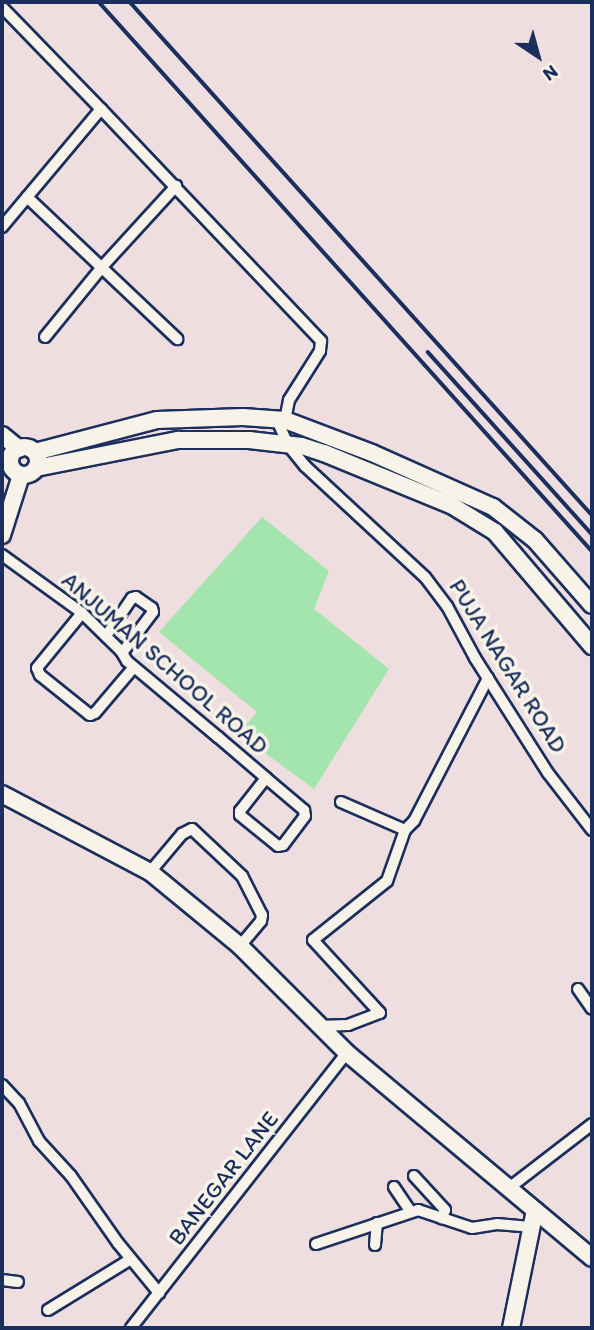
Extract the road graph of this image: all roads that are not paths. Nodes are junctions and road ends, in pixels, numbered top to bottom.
1 (2, 7) edge
2 (100, 109) junction
3 (176, 186) junction
4 (27, 197) junction
5 (2, 227) edge
6 (102, 267) junction
7 (45, 337) dead end
8 (177, 339) dead end
9 (281, 420) junction
10 (2, 435) edge
11 (288, 444) junction
12 (21, 459) edge
13 (527, 534) junction
14 (2, 535) edge
15 (509, 548) junction
16 (2, 555) edge
17 (592, 605) edge
18 (82, 613) junction
19 (106, 636) junction
20 (592, 646) edge
21 (122, 653) junction
22 (134, 667) junction
23 (488, 678) junction
24 (266, 778) junction
25 (2, 794) edge
26 (341, 802) dead end
27 (405, 830) junction
28 (592, 830) edge
29 (150, 872) junction
30 (240, 946) junction
31 (578, 989) dead end
32 (592, 1009) edge
33 (316, 1026) junction
34 (347, 1053) junction
35 (2, 1085) edge
36 (592, 1124) edge
37 (414, 1176) dead end
38 (394, 1187) dead end
39 (509, 1188) junction
40 (535, 1210) junction
41 (411, 1212) junction
42 (447, 1215) junction
43 (377, 1223) junction
44 (530, 1227) junction
45 (316, 1244) dead end
46 (375, 1245) dead end
47 (592, 1258) edge
48 (131, 1259) junction
49 (2, 1280) edge
50 (18, 1282) dead end
51 (159, 1293) junction
52 (48, 1310) dead end
53 (131, 1328) edge
54 (511, 1328) edge

1 - 2 street
2 - 3 street
2 - 4 street
3 - 6 street
3 - 9 street
4 - 5 street
4 - 6 street
6 - 7 street
6 - 8 street
9 - 11 street, PUJA NAGAR ROAD
9 - 12 street
9 - 13 street
10 - 12 street
11 - 12 street
11 - 15 street
11 - 23 street, PUJA NAGAR ROAD
12 - 14 street
13 - 15 street
13 - 17 street
15 - 20 street
16 - 18 street, ANJUMAN SCHOOL ROAD
18 - 19 street, ANJUMAN SCHOOL ROAD
18 - 22 street
19 - 21 street, ANJUMAN SCHOOL ROAD
19 - 21 street
21 - 22 street, ANJUMAN SCHOOL ROAD
22 - 24 street, ANJUMAN SCHOOL ROAD
23 - 27 street
23 - 28 street, PUJA NAGAR ROAD
24 - 24 street, ANJUMAN SCHOOL ROAD
25 - 29 street
26 - 27 street
27 - 33 street
29 - 30 street
29 - 30 street
30 - 33 street
31 - 32 street
33 - 34 street
34 - 39 street
34 - 51 street, BANEGAR LANE
35 - 48 street
36 - 39 street
37 - 42 street
38 - 41 street
39 - 40 street
40 - 44 street
40 - 47 street
41 - 42 street
41 - 43 street
42 - 44 street
43 - 45 street
43 - 46 street
44 - 54 street
48 - 51 street
48 - 52 street
49 - 50 street
51 - 53 street, BANEGAR LANE

